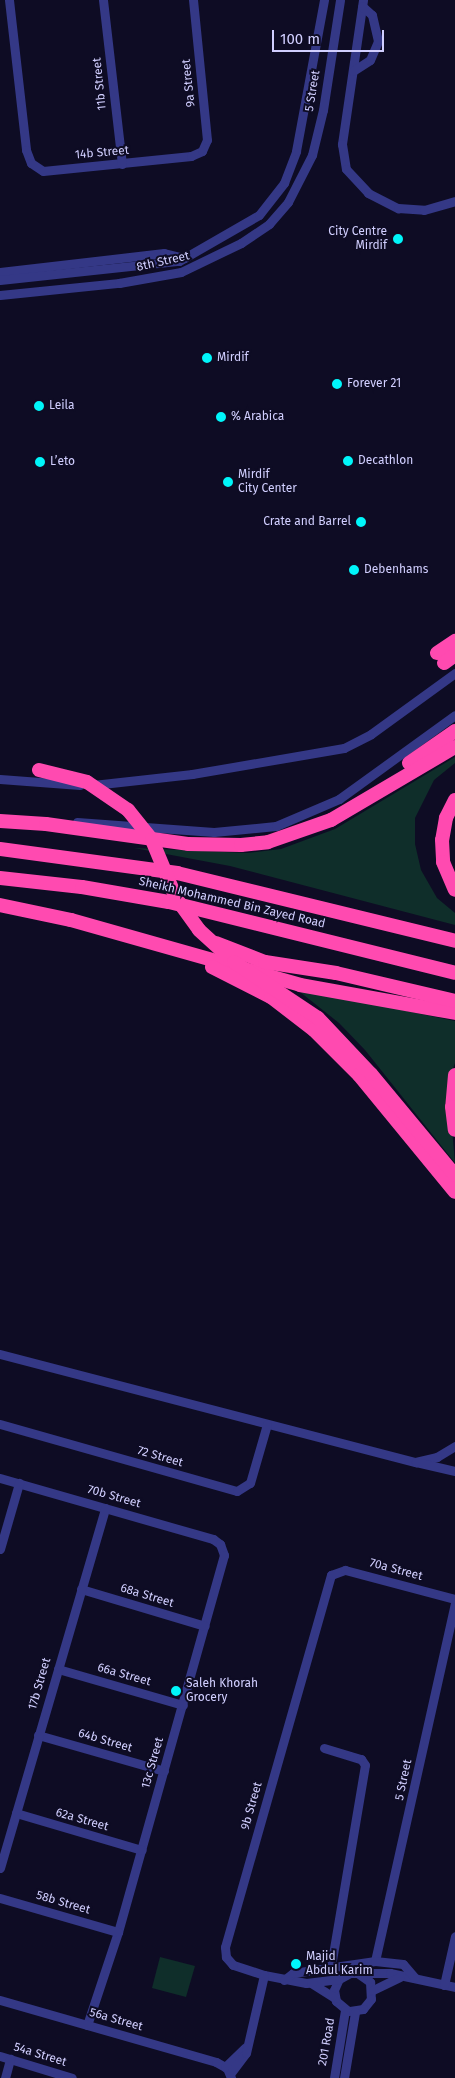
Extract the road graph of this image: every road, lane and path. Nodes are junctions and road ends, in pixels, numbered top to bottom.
1 (8, 0) edge
2 (103, 0) edge
3 (193, 0) edge
4 (324, 0) edge
5 (340, 0) edge
6 (362, 3) edge
7 (353, 71) junction
8 (296, 151) joint
9 (312, 155) joint
10 (191, 156) joint
11 (122, 164) junction
12 (455, 201) edge
13 (184, 258) junction
14 (0, 272) edge
15 (0, 280) edge
16 (0, 295) edge
17 (455, 642) edge
18 (455, 648) edge
19 (446, 659) edge
20 (455, 673) edge
21 (455, 715) edge
22 (455, 731) edge
23 (455, 747) edge
24 (38, 770) dead end
25 (0, 779) edge
26 (455, 800) edge
27 (363, 801) junction
28 (0, 821) edge
29 (46, 824) junction
30 (0, 849) edge
31 (0, 878) edge
32 (455, 890) edge
33 (0, 905) edge
34 (206, 937) junction
35 (455, 941) edge
36 (166, 946) junction
37 (455, 973) edge
38 (455, 1001) edge
39 (455, 1013) edge
40 (455, 1075) edge
41 (455, 1130) edge
42 (455, 1175) edge
43 (455, 1192) edge
44 (0, 1354) edge
45 (0, 1424) edge
46 (267, 1424) junction
47 (455, 1446) edge
48 (416, 1462) junction
49 (455, 1472) edge
50 (0, 1478) edge
51 (19, 1483) junction
52 (105, 1508) junction
53 (220, 1544) joint
54 (0, 1549) edge
55 (331, 1575) joint
56 (81, 1589) junction
57 (455, 1599) edge
58 (455, 1603) edge
59 (205, 1626) junction
60 (58, 1669) junction
61 (183, 1705) junction
62 (38, 1736) junction
63 (324, 1748) dead end
64 (164, 1771) junction
65 (16, 1813) junction
66 (142, 1850) junction
67 (0, 1868) edge
68 (0, 1898) edge
69 (118, 1932) junction
70 (455, 1937) edge
71 (375, 1961) junction
72 (331, 1966) junction
73 (359, 1974) junction
74 (267, 1976) junction
75 (400, 1977) junction
76 (415, 1978) junction
77 (339, 1979) junction
78 (284, 1980) junction
79 (311, 1983) junction
80 (442, 1984) junction
81 (455, 1987) edge
82 (372, 1990) junction
83 (335, 1998) junction
84 (0, 2000) edge
85 (345, 2010) junction
86 (355, 2012) junction
87 (90, 2026) junction
88 (0, 2056) edge
89 (10, 2059) junction
90 (228, 2073) edge
91 (5, 2078) edge
92 (72, 2078) edge
93 (334, 2078) edge
94 (344, 2078) edge

1 - 11 street, 14b Street
2 - 11 street, 11b Street
3 - 10 street, 9a Street
4 - 8 street, 5 Street
5 - 9 street, 5 Street
6 - 7 street
6 - 7 street
7 - 12 street
8 - 13 street, 8th Street
9 - 16 street, 8th Street
10 - 11 street, 14b Street
13 - 14 street
13 - 15 street, 8th Street
17 - 19 highway
18 - 19 highway
20 - 25 street
21 - 29 street
22 - 27 highway
23 - 27 highway
24 - 34 highway, bridge
26 - 32 highway
27 - 29 highway
28 - 29 highway
30 - 35 highway, Sheikh Mohammed Bin Zayed Road
31 - 37 highway, Sheikh Mohammed Bin Zayed Road
33 - 36 highway
34 - 38 highway, bridge
34 - 42 highway, bridge
36 - 39 highway
36 - 43 highway
40 - 41 highway
44 - 46 street
45 - 46 street, 72 Street
46 - 48 street
47 - 48 street
48 - 49 street
50 - 51 street, 70b Street
51 - 52 street, 70b Street
51 - 54 street
52 - 53 street, 70b Street
52 - 56 street, 17b Street
53 - 59 street, 13c Street
55 - 57 street, 70a Street
55 - 74 street, 9b Street
56 - 59 street, 68a Street
56 - 60 street, 17b Street
58 - 71 street, 5 Street
59 - 61 street, 13c Street
60 - 61 street, 66a Street
60 - 62 street, 17b Street
61 - 64 street, 13c Street
62 - 64 street, 64b Street
62 - 65 street, 17b Street
63 - 72 street
64 - 66 street, 13c Street
65 - 66 street, 62a Street
65 - 67 street, 17b Street
66 - 69 street, 13c Street
68 - 69 street, 58b Street
69 - 87 street, 13c Street
70 - 80 street
71 - 72 street
71 - 76 street
72 - 78 street
73 - 75 street
73 - 77 street
73 - 82 street
74 - 78 street, 9b Street
74 - 90 street
75 - 76 street
75 - 82 street
76 - 80 street
77 - 79 street, 9b Street
77 - 83 street
78 - 79 street, 9b Street
79 - 83 street, 9b Street
80 - 81 street
82 - 86 street
83 - 85 street
84 - 87 street, 56a Street
85 - 86 street
85 - 93 street, 201 Road
86 - 94 street, 201 Road
87 - 90 street, 56a Street
88 - 89 street, 54a Street
89 - 91 street
89 - 92 street, 54a Street

